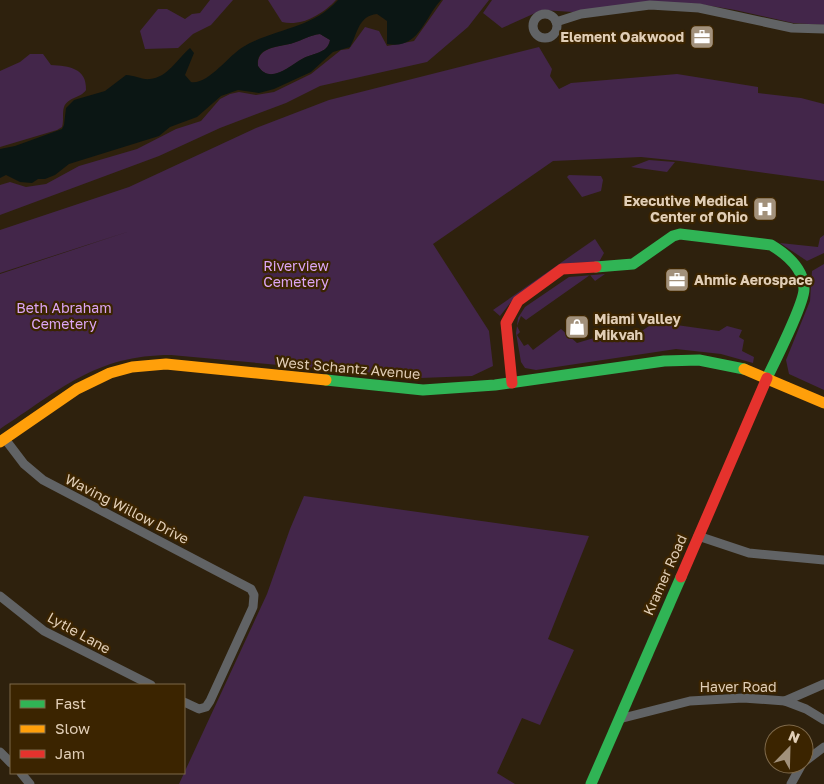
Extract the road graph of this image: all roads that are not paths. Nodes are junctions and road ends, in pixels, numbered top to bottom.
1 (556, 22) dead end
2 (824, 29) edge
3 (766, 378) junction
4 (512, 383) junction
5 (824, 403) edge
6 (2, 440) edge
7 (698, 536) junction
8 (824, 560) edge
9 (0, 596) edge
10 (149, 684) edge
11 (824, 684) edge
12 (785, 701) junction
13 (185, 702) edge
14 (619, 719) junction
15 (824, 720) edge
16 (824, 747) edge
17 (0, 752) edge
18 (814, 755) edge
19 (10, 762) edge
20 (22, 774) edge
21 (30, 784) edge
22 (591, 784) edge

1 - 2 street
3 - 4 street, West Schantz Avenue
3 - 4 street, Kramer Road
3 - 5 street, West Schantz Avenue
3 - 7 street, Kramer Road
4 - 6 street, West Schantz Avenue
6 - 13 street, Waving Willow Drive
7 - 8 street
7 - 14 street, Kramer Road
9 - 10 street, Lytle Lane
11 - 12 street
12 - 14 street, Haver Road
12 - 15 street, Haver Road
14 - 22 street, Kramer Road
16 - 18 street
17 - 19 street
20 - 21 street

